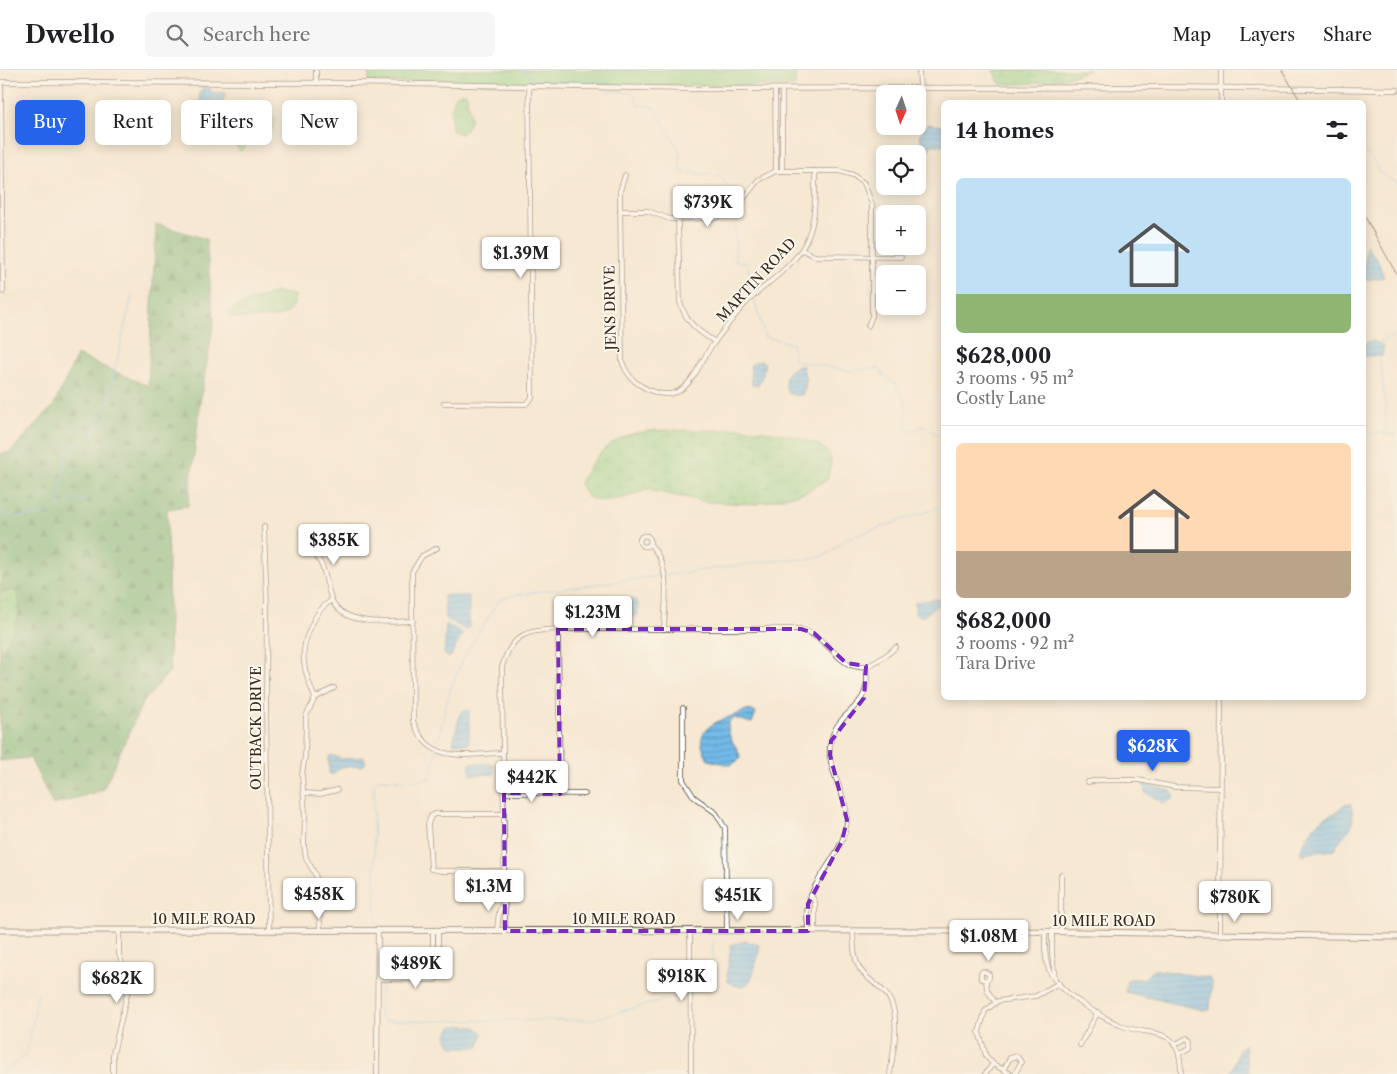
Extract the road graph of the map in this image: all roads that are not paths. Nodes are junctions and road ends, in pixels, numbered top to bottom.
1 (316, 70) edge
2 (919, 70) edge
3 (1221, 70) edge
4 (0, 82) edge
5 (316, 83) junction
6 (529, 85) junction
7 (920, 85) edge
8 (1221, 88) junction
9 (775, 89) junction
10 (782, 89) junction
11 (876, 89) edge
12 (926, 89) edge
13 (1397, 90) edge
14 (1221, 100) edge
15 (776, 171) junction
16 (782, 171) junction
17 (815, 171) junction
18 (625, 175) dead end
19 (620, 211) junction
20 (678, 220) junction
21 (802, 250) junction
22 (873, 257) junction
23 (901, 257) dead end
24 (3, 292) dead end
25 (868, 326) dead end
26 (715, 342) junction
27 (444, 403) dead end
28 (264, 527) dead end
29 (650, 544) dead end
30 (308, 547) dead end
31 (437, 548) dead end
32 (332, 600) junction
33 (413, 621) junction
34 (558, 629) junction
35 (664, 629) junction
36 (896, 647) dead end
37 (866, 666) junction
38 (334, 688) dead end
39 (316, 698) junction
40 (1221, 700) edge
41 (683, 708) dead end
42 (503, 753) junction
43 (1088, 782) dead end
44 (1220, 788) junction
45 (337, 790) dead end
46 (305, 793) junction
47 (504, 794) junction
48 (560, 794) junction
49 (585, 794) dead end
50 (504, 814) junction
51 (504, 872) junction
52 (1061, 875) dead end
53 (812, 897) junction
54 (504, 900) junction
55 (0, 930) edge
56 (119, 930) junction
57 (269, 930) junction
58 (320, 930) junction
59 (378, 930) junction
60 (436, 930) junction
61 (498, 930) junction
62 (505, 930) junction
63 (690, 931) junction
64 (727, 931) junction
65 (808, 931) junction
66 (815, 931) junction
67 (853, 931) junction
68 (1045, 932) junction
69 (1052, 932) junction
70 (1061, 932) junction
71 (1220, 933) junction
72 (1397, 937) edge
73 (1055, 978) junction
74 (377, 980) junction
75 (986, 980) dead end
76 (1058, 983) junction
77 (995, 1002) junction
78 (1098, 1012) junction
79 (1080, 1045) dead end
80 (1174, 1045) junction
81 (1179, 1054) junction
82 (993, 1064) junction
83 (1003, 1070) junction
84 (113, 1074) edge
85 (377, 1074) edge
86 (691, 1074) edge
87 (890, 1074) edge
88 (986, 1074) edge
89 (1011, 1074) edge
90 (1016, 1074) edge
91 (1181, 1074) edge

1 - 5 street
2 - 7 street
3 - 8 street
4 - 5 street
4 - 24 street
5 - 6 street
6 - 9 street
6 - 27 street
8 - 12 street
8 - 13 street
8 - 14 street
9 - 10 street
9 - 15 street
10 - 11 street
10 - 16 street
15 - 16 street
15 - 20 street
16 - 17 street
17 - 21 street, MARTIN ROAD
17 - 22 street
18 - 19 street, JENS DRIVE
19 - 20 street
19 - 26 street, JENS DRIVE
20 - 26 street
21 - 22 street
21 - 26 street, MARTIN ROAD
22 - 23 street
22 - 25 street
28 - 57 street, OUTBACK DRIVE
29 - 35 street
30 - 32 street
31 - 33 street
32 - 33 street
32 - 39 street
33 - 42 street
34 - 35 street
34 - 42 street
34 - 48 street
35 - 37 street
36 - 37 street
37 - 53 street
38 - 39 street
39 - 46 street
40 - 44 street
41 - 64 street
42 - 47 street
43 - 44 street
44 - 71 street
45 - 46 street
46 - 58 street
47 - 48 street
47 - 50 street
48 - 49 street
50 - 51 street
50 - 51 street
51 - 54 street
52 - 70 street
53 - 65 street
53 - 66 street
54 - 61 street
54 - 62 street
55 - 56 main road, 10 MILE ROAD
56 - 57 main road, 10 MILE ROAD
56 - 84 street
57 - 58 main road, 10 MILE ROAD
58 - 59 main road, 10 MILE ROAD
59 - 60 main road, 10 MILE ROAD
59 - 74 street
60 - 61 main road, 10 MILE ROAD
60 - 74 street
61 - 62 main road, 10 MILE ROAD
62 - 63 main road, 10 MILE ROAD
63 - 64 main road, 10 MILE ROAD
63 - 86 street
64 - 65 main road, 10 MILE ROAD
65 - 66 main road, 10 MILE ROAD
66 - 67 main road, 10 MILE ROAD
67 - 68 main road, 10 MILE ROAD
67 - 87 street
68 - 69 main road, 10 MILE ROAD
68 - 73 street
69 - 70 main road, 10 MILE ROAD
69 - 73 street
70 - 71 main road, 10 MILE ROAD
71 - 72 main road, 10 MILE ROAD
73 - 76 street
74 - 85 street
75 - 77 street
76 - 77 street
76 - 78 street
77 - 82 street
78 - 79 street
78 - 80 street
80 - 81 street
80 - 81 street
81 - 91 street
82 - 83 street
82 - 88 street
83 - 89 street
83 - 90 street

